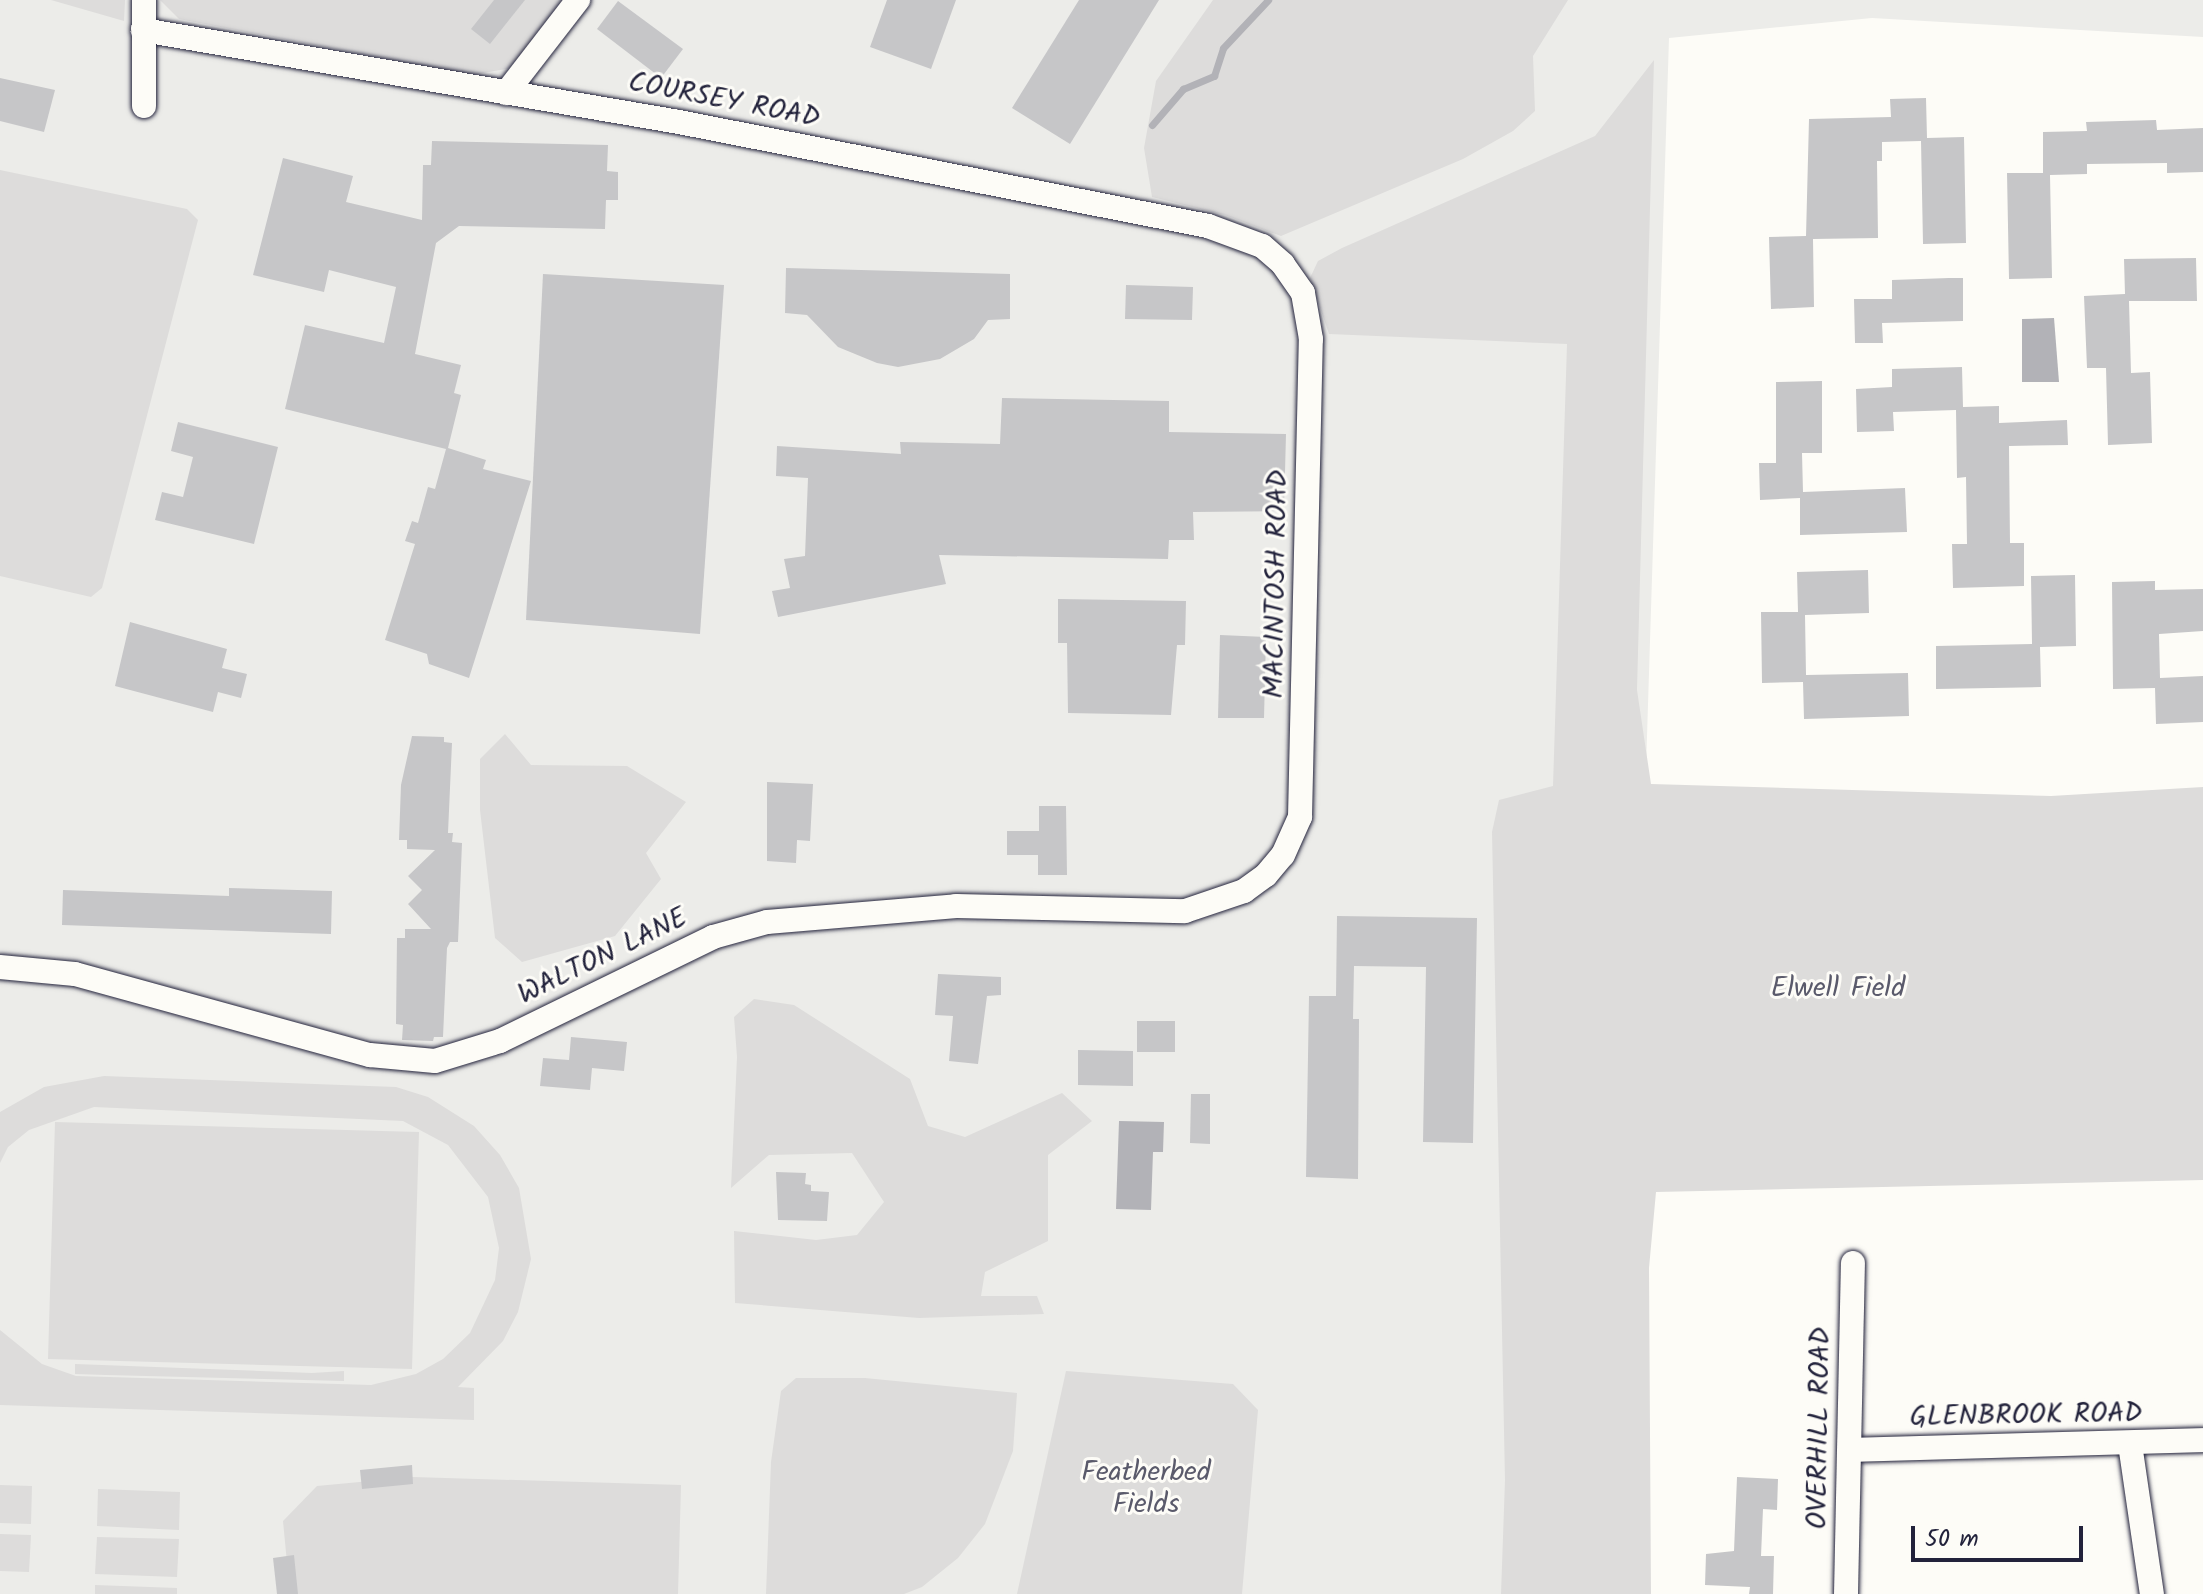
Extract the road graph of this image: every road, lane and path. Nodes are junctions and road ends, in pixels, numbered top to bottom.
1 (144, 0) edge
2 (578, 0) edge
3 (143, 30) junction
4 (506, 93) junction
5 (144, 106) dead end
6 (1283, 264) joint
7 (1244, 891) joint
8 (0, 967) edge
9 (1853, 1263) dead end
10 (2203, 1440) edge
11 (2130, 1444) junction
12 (1851, 1450) junction
13 (1846, 1594) edge
14 (2152, 1594) edge

1 - 3 street
2 - 4 street
3 - 4 street, COURSEY ROAD
3 - 5 street
4 - 6 street, COURSEY ROAD
6 - 7 street, MACINTOSH ROAD
7 - 8 street, WALTON LANE
9 - 12 street, OVERHILL ROAD
10 - 11 street, GLENBROOK ROAD
11 - 12 street, GLENBROOK ROAD
11 - 14 street
12 - 13 street, OVERHILL ROAD

